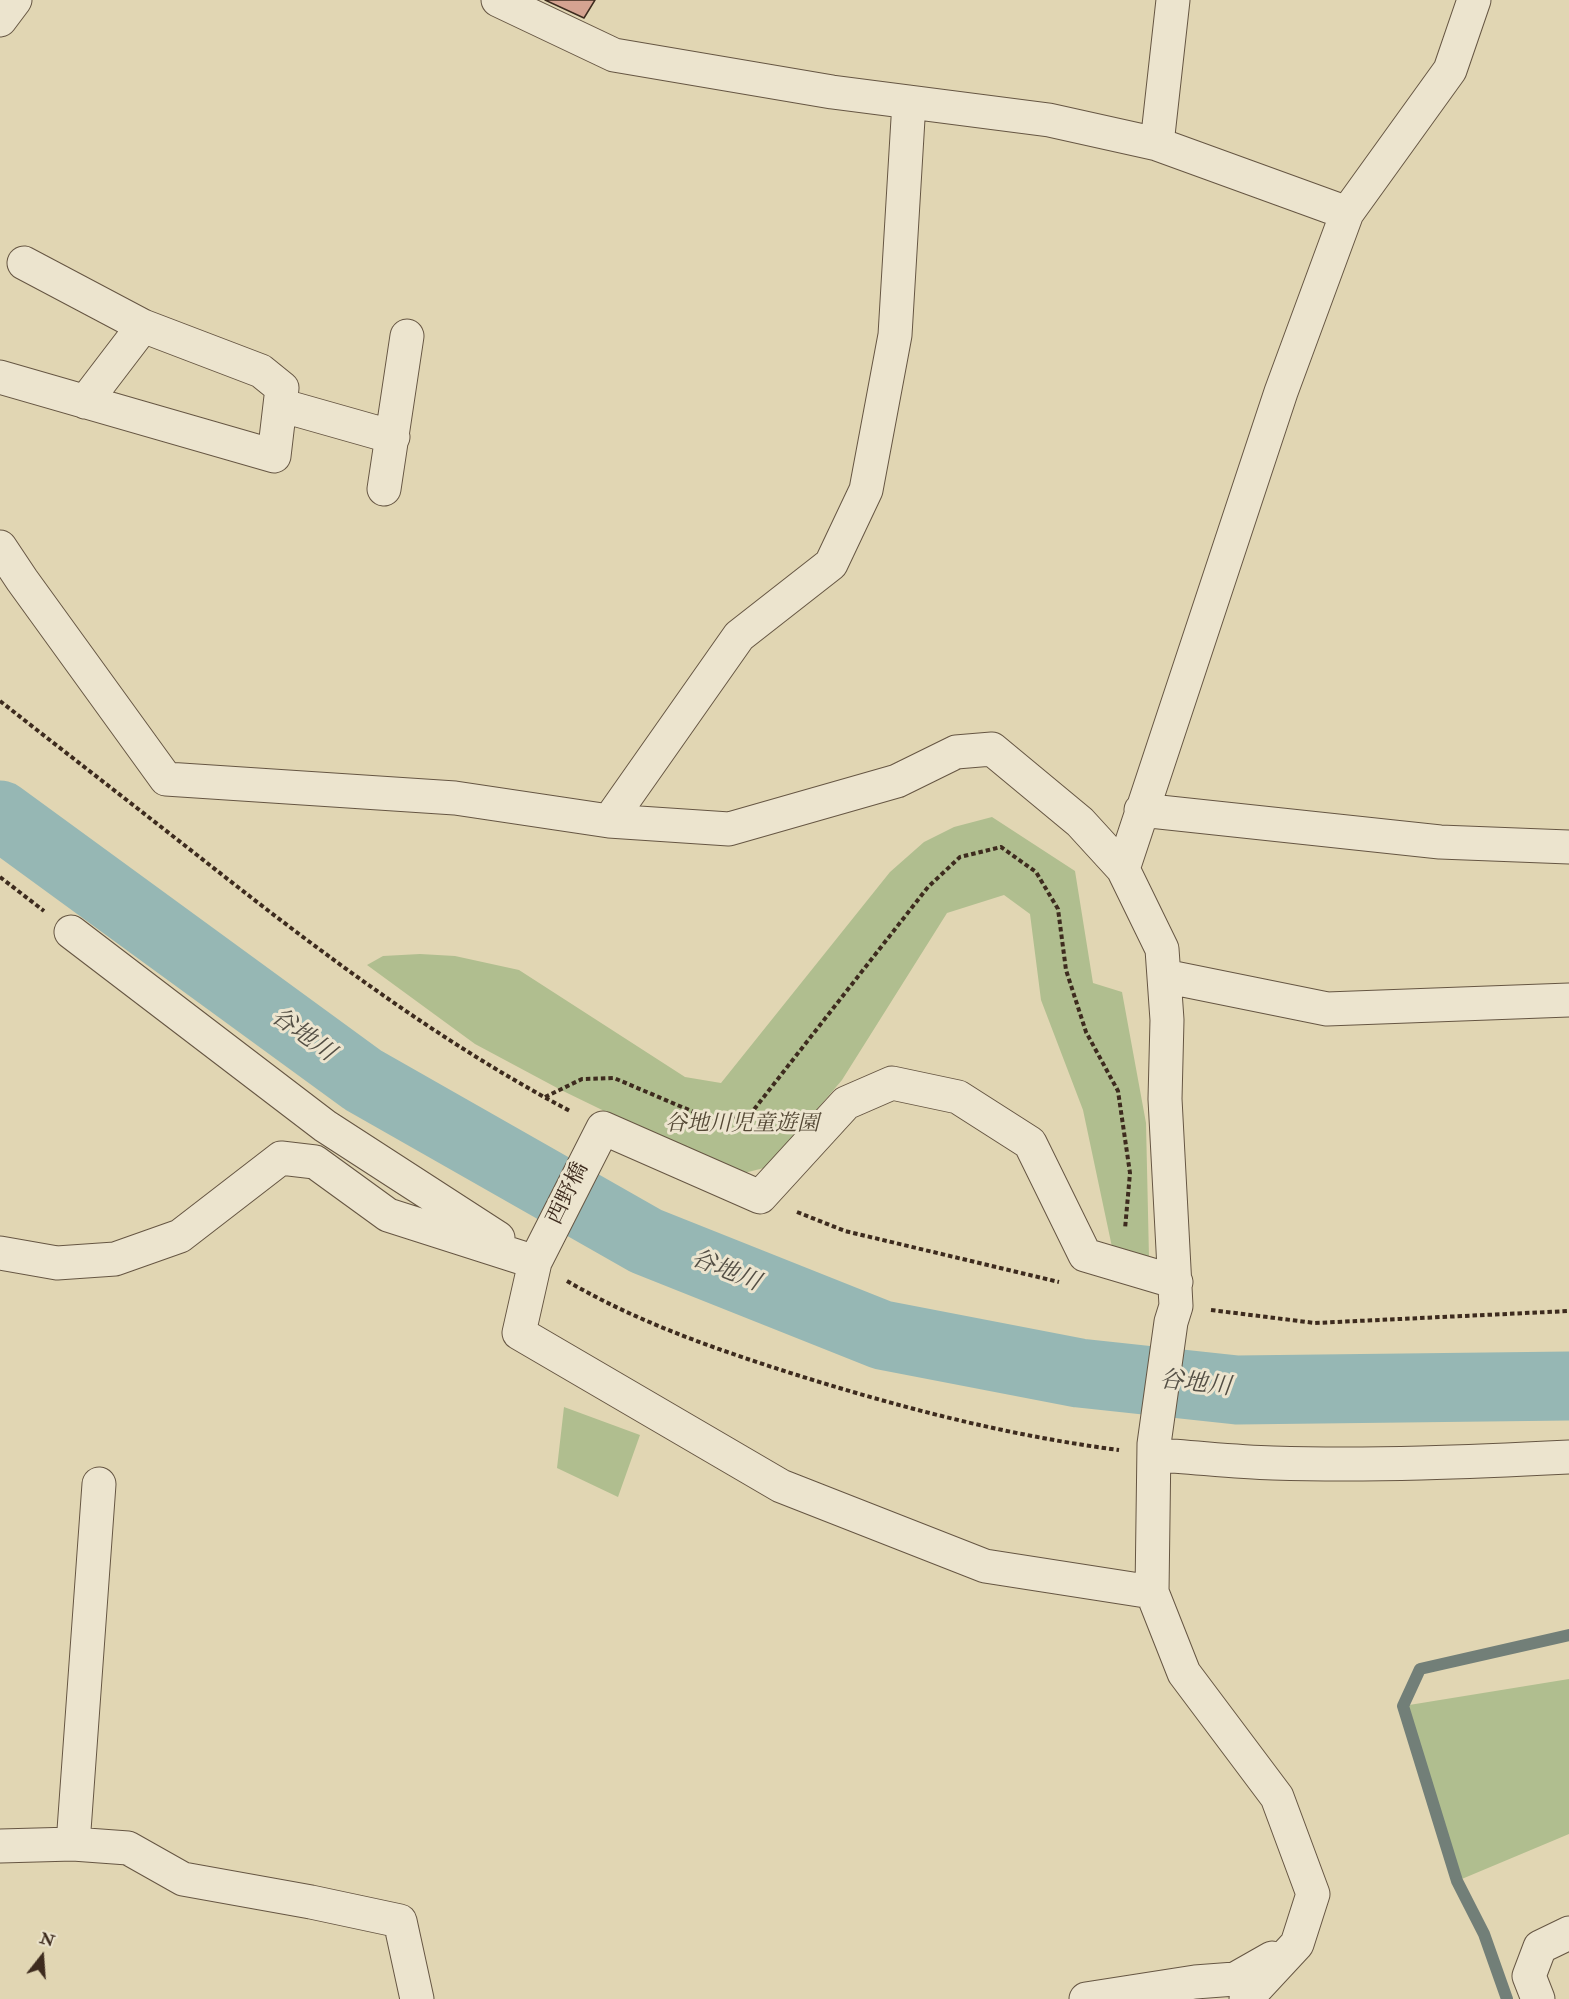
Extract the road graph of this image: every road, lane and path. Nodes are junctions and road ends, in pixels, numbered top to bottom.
1 (15, 0) edge
2 (498, 0) edge
3 (1173, 0) edge
4 (1474, 0) edge
5 (0, 20) edge
6 (909, 102) junction
7 (1157, 144) junction
8 (1347, 213) junction
9 (24, 263) dead end
10 (143, 326) junction
11 (407, 336) dead end
12 (0, 378) edge
13 (85, 402) junction
14 (280, 405) junction
15 (393, 437) junction
16 (384, 489) dead end
17 (0, 546) edge
18 (0, 701) edge
19 (1142, 810) junction
20 (609, 821) junction
21 (1569, 847) edge
22 (1123, 869) junction
23 (0, 877) edge
24 (71, 932) joint
25 (1164, 976) junction
26 (1569, 1000) edge
27 (545, 1097) junction
28 (599, 1135) junction
29 (760, 1197) junction
30 (0, 1253) edge
31 (539, 1254) junction
32 (1122, 1266) junction
33 (1176, 1282) junction
34 (1068, 1284) dead end
35 (596, 1298) dead end
36 (1569, 1311) edge
37 (1243, 1314) dead end
38 (1077, 1445) dead end
39 (1155, 1449) junction
40 (1569, 1457) edge
41 (99, 1484) dead end
42 (1152, 1592) junction
43 (73, 1844) junction
44 (0, 1846) edge
45 (1569, 1932) edge
46 (1297, 1944) junction
47 (417, 1999) edge
48 (1086, 1999) edge
49 (1246, 1999) edge
50 (1538, 1999) edge

1 - 5 street
2 - 6 street
3 - 7 street
4 - 8 street
6 - 7 street
6 - 20 street
7 - 8 street
8 - 19 street
9 - 10 street
10 - 13 street
10 - 14 street
11 - 15 street
12 - 13 street
13 - 14 street
14 - 15 street
15 - 16 street
17 - 20 street
18 - 27 path
19 - 21 street
19 - 22 street
20 - 22 street
22 - 25 street
23 - 24 path
24 - 31 street
25 - 26 street
25 - 33 street
27 - 28 path
27 - 32 path
28 - 29 street
28 - 31 street, 西野橋
29 - 32 street
29 - 34 path
30 - 31 street
31 - 42 street, 西野橋
32 - 33 street
33 - 39 street
35 - 38 path
36 - 37 path
39 - 40 street
39 - 42 street
41 - 43 street
42 - 46 street
43 - 44 street
43 - 47 street
45 - 50 street
46 - 48 street
46 - 49 street

